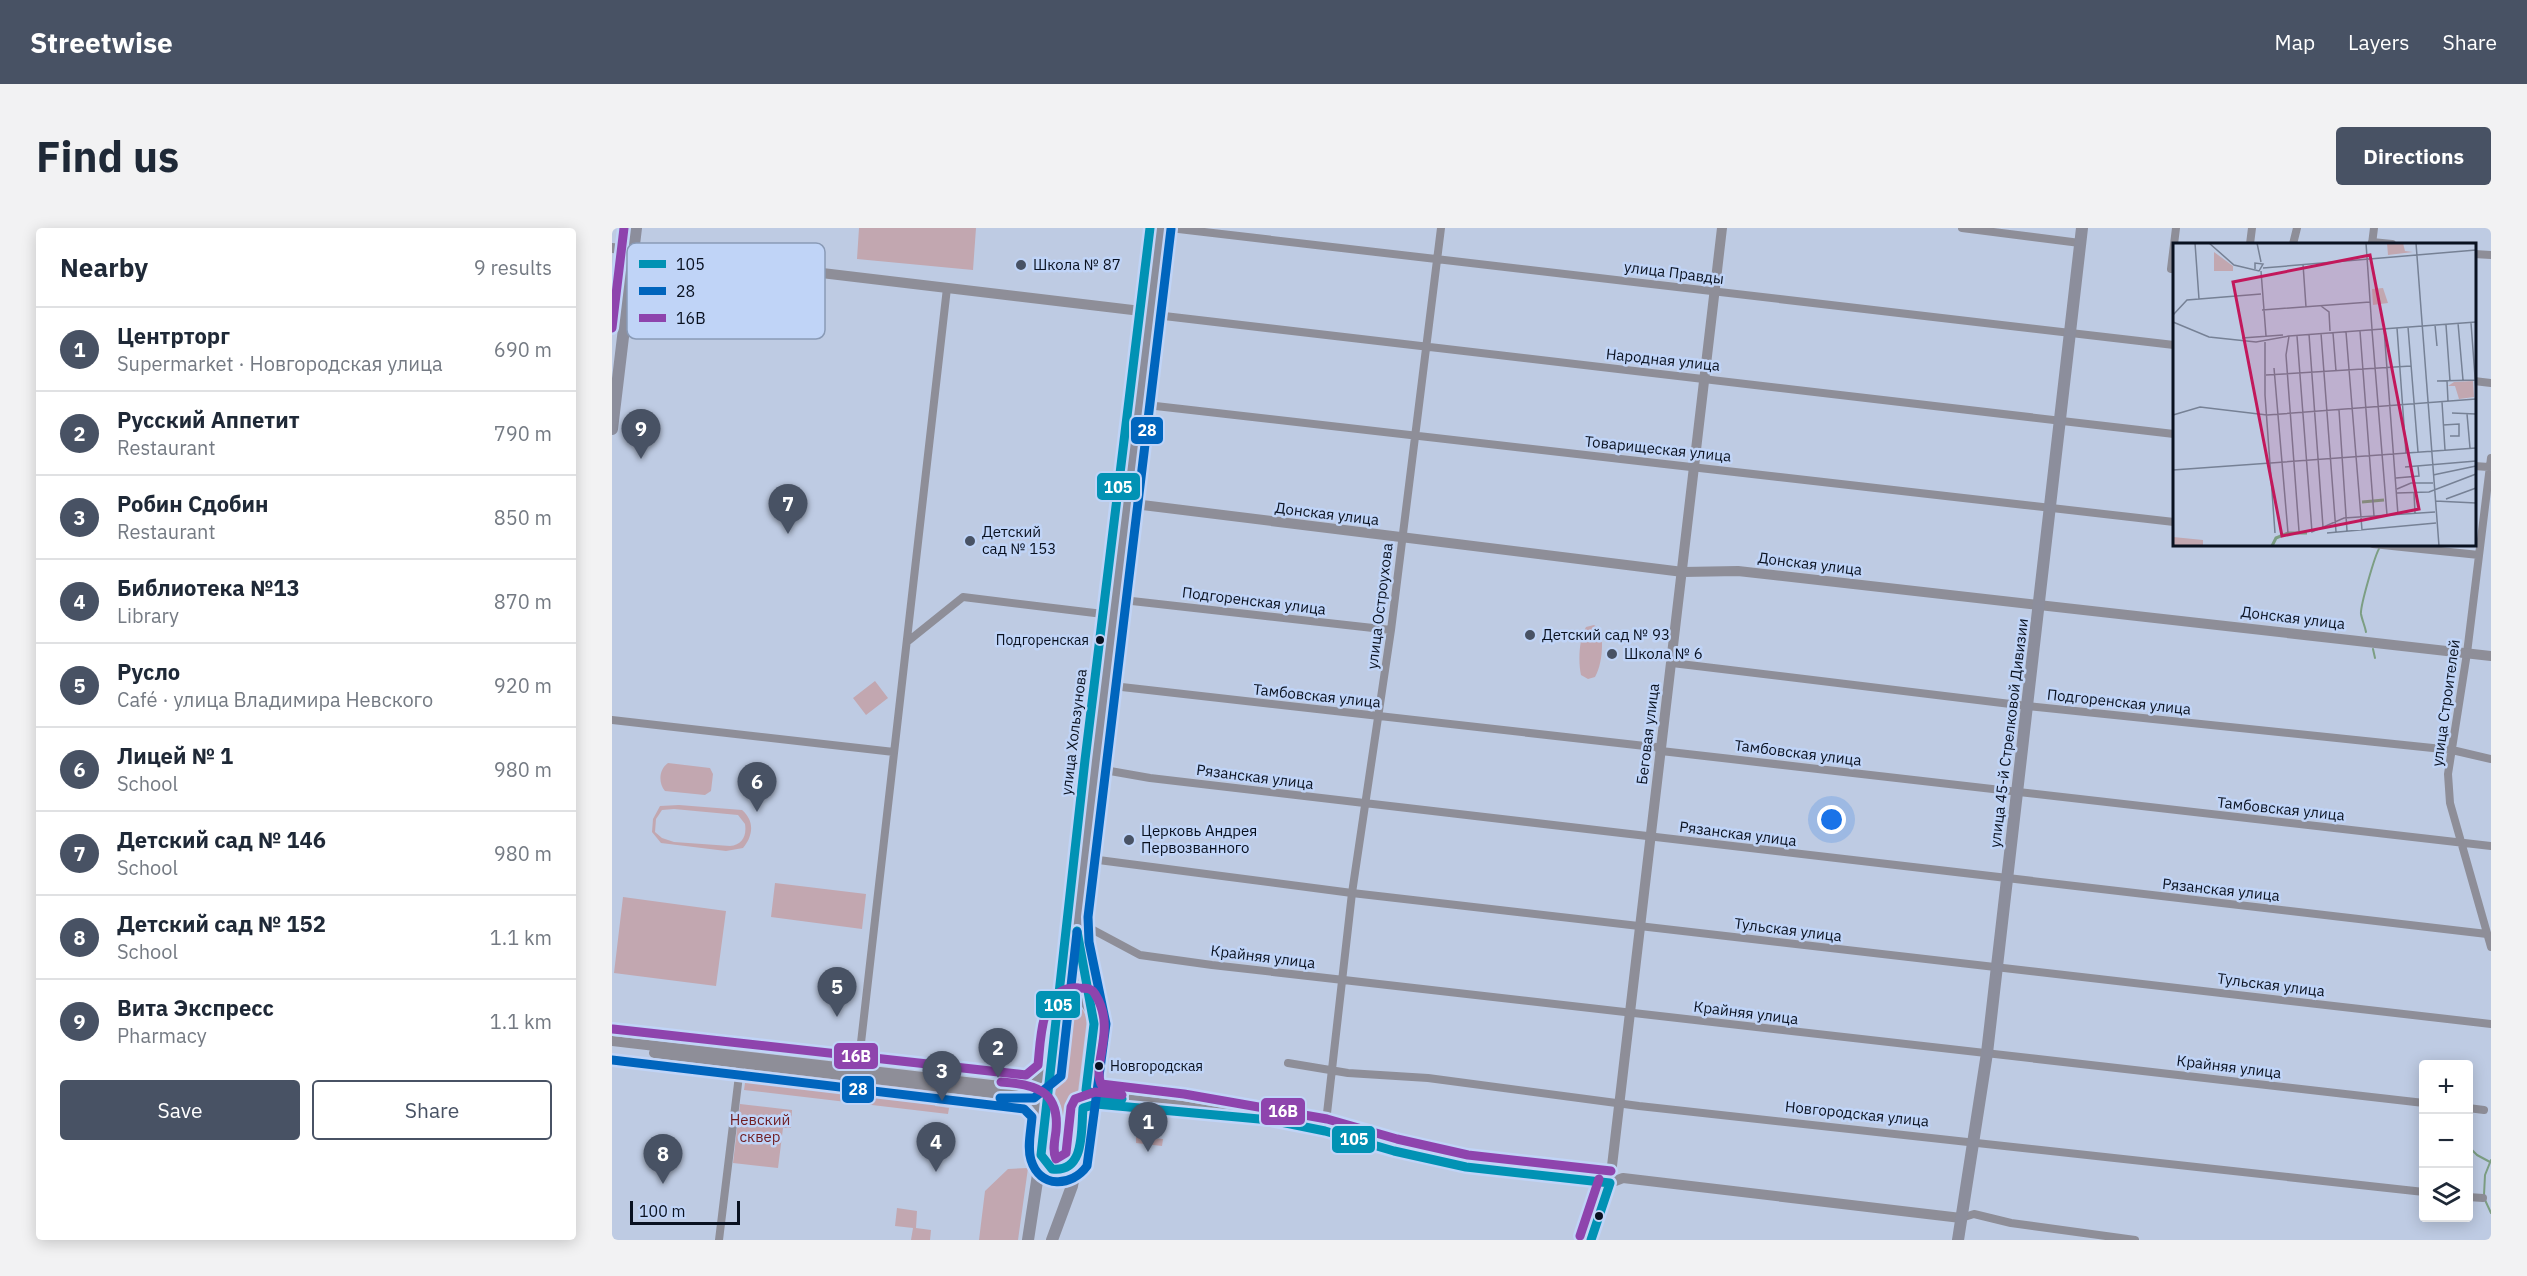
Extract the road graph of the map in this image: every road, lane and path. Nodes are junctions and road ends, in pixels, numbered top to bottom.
1 (629, 228) edge
2 (636, 228) edge
3 (1150, 228) edge
4 (1159, 228) edge
5 (1170, 228) edge
6 (1441, 228) edge
7 (1722, 228) edge
8 (1962, 228) edge
9 (2082, 228) edge
10 (2176, 228) edge
11 (2252, 228) edge
12 (2296, 228) edge
13 (2374, 228) edge
14 (630, 243) edge
15 (632, 243) edge
16 (2080, 243) junction
17 (2174, 243) edge
18 (2250, 243) edge
19 (2294, 243) edge
20 (2372, 243) edge
21 (612, 248) edge
22 (627, 250) edge
23 (2173, 253) edge
24 (2476, 254) edge
25 (2491, 255) edge
26 (1437, 259) junction
27 (2171, 269) dead end
28 (627, 272) edge
29 (825, 274) edge
30 (627, 281) edge
31 (947, 288) junction
32 (1715, 291) junction
33 (1144, 312) junction
34 (2070, 333) junction
35 (2173, 345) edge
36 (1426, 347) junction
37 (612, 374) edge
38 (1704, 378) junction
39 (2476, 381) edge
40 (2491, 383) edge
41 (1138, 404) junction
42 (2060, 420) junction
43 (612, 429) edge
44 (2173, 434) edge
45 (1415, 435) junction
46 (2490, 463) edge
47 (1694, 466) junction
48 (1121, 503) junction
49 (2050, 508) junction
50 (2173, 522) edge
51 (1402, 538) junction
52 (2392, 546) edge
53 (2479, 555) junction
54 (1683, 572) junction
55 (1114, 598) junction
56 (2039, 605) junction
57 (1103, 614) junction
58 (1391, 630) junction
59 (907, 642) junction
60 (2467, 653) junction
61 (2491, 656) edge
62 (1672, 663) junction
63 (1104, 685) junction
64 (2027, 706) junction
65 (1379, 716) junction
66 (612, 720) edge
67 (2452, 750) junction
68 (1661, 751) junction
69 (894, 752) junction
70 (2491, 759) edge
71 (1094, 768) junction
72 (2017, 793) junction
73 (1364, 804) junction
74 (1651, 838) junction
75 (2461, 843) junction
76 (2491, 846) edge
77 (1083, 858) junction
78 (2007, 880) junction
79 (1352, 893) junction
80 (1076, 917) junction
81 (1641, 926) junction
82 (2487, 934) junction
83 (2491, 947) edge
84 (1997, 967) junction
85 (1342, 980) junction
86 (1058, 1010) junction
87 (1091, 1011) junction
88 (1630, 1012) junction
89 (2491, 1024) edge
90 (612, 1041) edge
91 (612, 1048) edge
92 (1987, 1053) junction
93 (741, 1060) junction
94 (1288, 1063) dead end
95 (858, 1069) junction
96 (1332, 1069) junction
97 (1050, 1071) junction
98 (1086, 1090) junction
99 (2419, 1102) edge
100 (1619, 1103) junction
101 (1083, 1108) junction
102 (2473, 1109) edge
103 (2484, 1110) dead end
104 (1045, 1114) junction
105 (1222, 1114) junction
106 (1324, 1131) junction
107 (1974, 1142) junction
108 (1041, 1155) junction
109 (1077, 1159) junction
110 (1610, 1183) junction
111 (2419, 1191) edge
112 (2473, 1197) edge
113 (2483, 1198) dead end
114 (1961, 1218) junction
115 (719, 1240) edge
116 (1028, 1240) edge
117 (1052, 1240) edge
118 (1591, 1240) edge
119 (1958, 1240) edge
120 (2135, 1240) edge

1 - 14 main road
2 - 15 main road
3 - 33 main road, улица Хользунова
4 - 33 main road, улица Хользунова
5 - 26 street, улица Правды
6 - 26 street, улица Остроухова
7 - 32 street, Беговая улица
8 - 16 street
9 - 16 main road, улица 45-й Стрелковой Дивизии
10 - 17 street
11 - 18 street
12 - 19 street
13 - 20 street
16 - 34 main road, улица 45-й Стрелковой Дивизии
21 - 22 street
23 - 27 street
24 - 25 street
26 - 32 street, улица Правды
26 - 36 street, улица Остроухова
28 - 37 main road
29 - 31 street
30 - 43 main road
31 - 33 street
31 - 59 street
32 - 34 street, улица Правды
32 - 38 street, Беговая улица
33 - 36 street, Народная улица
33 - 41 main road, улица Хользунова
33 - 48 main road, улица Хользунова
34 - 35 street, улица Правды
34 - 42 main road, улица 45-й Стрелковой Дивизии
36 - 38 street, Народная улица
36 - 45 street, улица Остроухова
38 - 42 street, Народная улица
38 - 47 street, Беговая улица
39 - 40 street
41 - 45 street, Товарищеская улица
41 - 48 main road, улица Хользунова
42 - 44 street, Народная улица
42 - 49 main road, улица 45-й Стрелковой Дивизии
45 - 47 street, Товарищеская улица
45 - 51 street, улица Остроухова
46 - 53 street, улица Строителей
47 - 49 street, Товарищеская улица
47 - 54 street, Беговая улица
48 - 51 street, Донская улица
48 - 55 main road, улица Хользунова
48 - 57 main road, улица Хользунова
49 - 50 street, Товарищеская улица
49 - 56 main road, улица 45-й Стрелковой Дивизии
51 - 54 street, Донская улица
51 - 58 street, улица Остроухова
52 - 53 street
53 - 60 street, улица Строителей
54 - 56 street, Донская улица
54 - 62 street, Беговая улица
55 - 58 street, Подгоренская улица
55 - 63 main road, улица Хользунова
56 - 60 street, Донская улица
56 - 64 main road, улица 45-й Стрелковой Дивизии
57 - 59 street
57 - 86 main road, улица Хользунова
58 - 65 street, улица Остроухова
59 - 69 street
60 - 61 street, Донская улица
60 - 67 street, улица Строителей
62 - 64 street, Подгоренская улица
62 - 68 street, Беговая улица
63 - 65 street, Тамбовская улица
63 - 71 main road, улица Хользунова
64 - 67 street, Подгоренская улица
64 - 72 main road, улица 45-й Стрелковой Дивизии
65 - 68 street, Тамбовская улица
65 - 73 street, улица Остроухова
66 - 69 street
67 - 70 street, Подгоренская улица
67 - 75 street, улица Строителей
68 - 72 street, Тамбовская улица
68 - 74 street, Беговая улица
69 - 95 street
71 - 73 street, Рязанская улица
71 - 77 main road, улица Хользунова
72 - 75 street, Тамбовская улица
72 - 78 main road, улица 45-й Стрелковой Дивизии
73 - 74 street, Рязанская улица
73 - 79 street, улица Остроухова
74 - 78 street, Рязанская улица
74 - 81 street, Беговая улица
75 - 76 street, Тамбовская улица
75 - 82 street, улица Строителей
77 - 79 street, Тульская улица
77 - 80 main road, улица Хользунова
78 - 82 street, Рязанская улица
78 - 84 main road, улица 45-й Стрелковой Дивизии
79 - 81 street, Тульская улица
79 - 85 street, улица Остроухова
80 - 85 street, Крайняя улица
80 - 87 main road, улица Хользунова
81 - 84 street, Тульская улица
81 - 88 street, Беговая улица
82 - 83 street, улица Строителей
84 - 89 street, Тульская улица
84 - 92 main road, улица 45-й Стрелковой Дивизии
85 - 88 street, Крайняя улица
85 - 96 street, улица Остроухова
86 - 87 main road
86 - 97 main road, улица Хользунова
87 - 98 main road, улица Хользунова
88 - 92 street, Крайняя улица
88 - 100 street, Беговая улица
90 - 93 street
91 - 93 street
92 - 99 street, Крайняя улица
92 - 107 main road, улица 45-й Стрелковой Дивизии
93 - 95 street
93 - 104 street
93 - 115 street
94 - 96 street, Новгородская улица
95 - 97 street
96 - 100 street, Новгородская улица
96 - 106 street, улица Остроухова
97 - 104 main road, улица Хользунова
98 - 101 main road, улица Хользунова
98 - 105 street
100 - 107 street, Новгородская улица
100 - 110 street, Беговая улица
101 - 105 street
101 - 109 main road, улица Хользунова
102 - 103 street
104 - 108 main road, улица Хользунова
105 - 106 street
106 - 110 street
107 - 111 street, Новгородская улица
107 - 114 main road, улица 45-й Стрелковой Дивизии
108 - 109 main road
108 - 116 main road, улица Хользунова
109 - 117 main road, улица Хользунова
110 - 114 street
110 - 118 street, Беговая улица
112 - 113 street
114 - 119 main road, улица 45-й Стрелковой Дивизии
114 - 120 street

